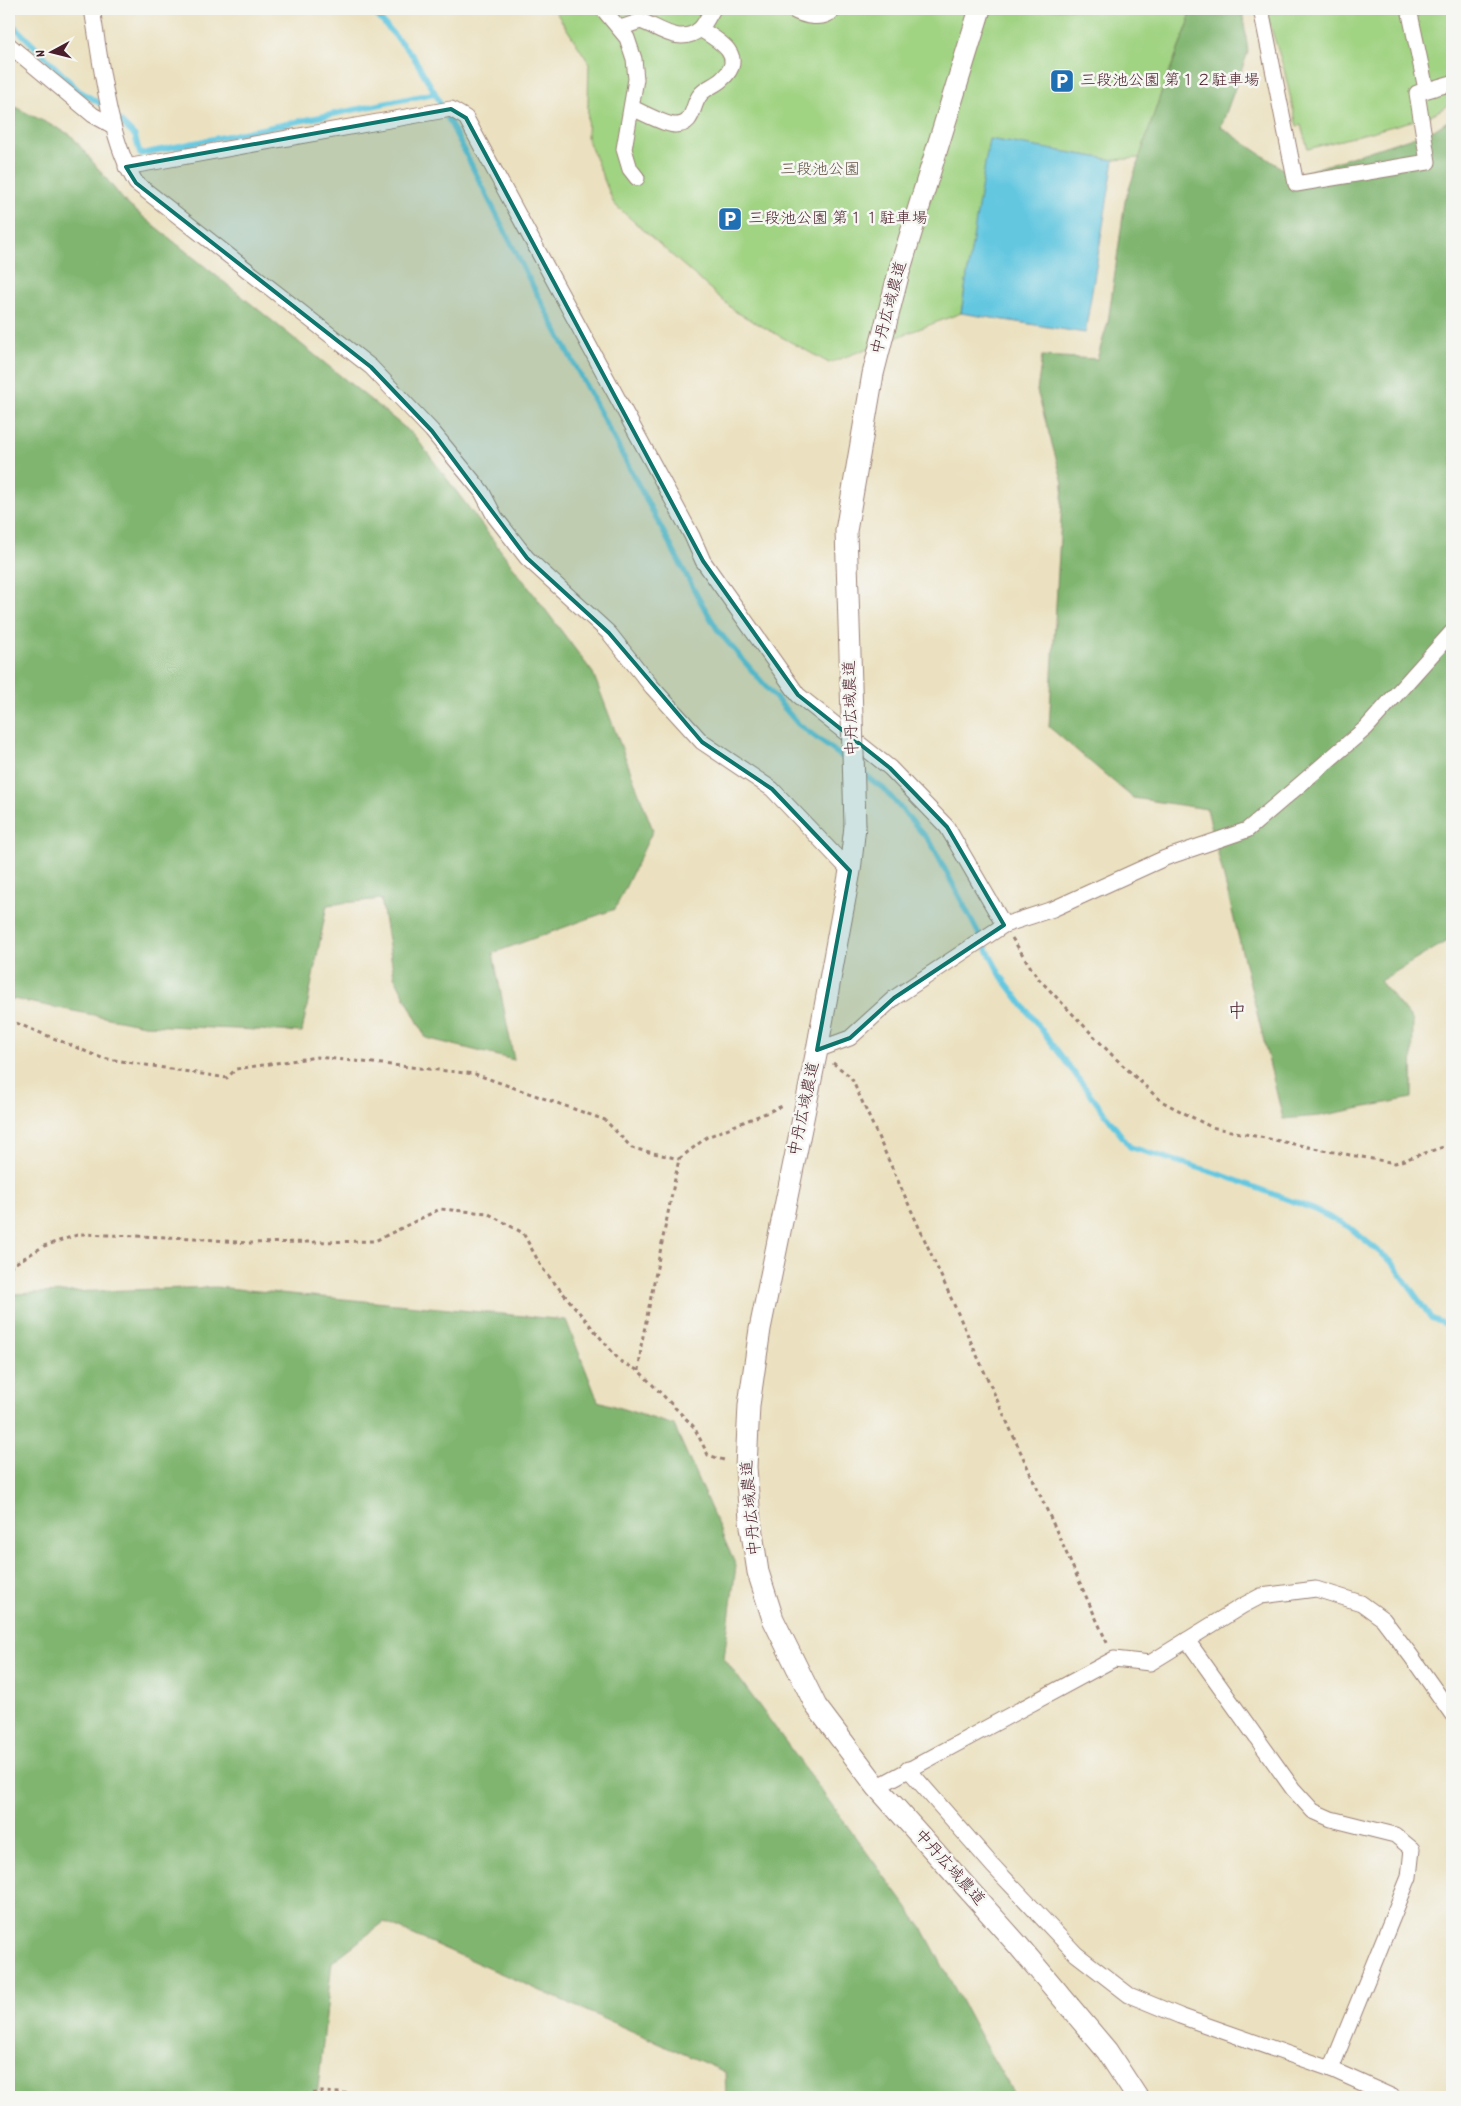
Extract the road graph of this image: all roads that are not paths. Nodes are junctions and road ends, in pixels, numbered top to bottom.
1 (92, 9) edge
2 (603, 9) edge
3 (791, 9) edge
4 (835, 9) edge
5 (980, 9) edge
6 (1261, 9) edge
7 (1409, 9) edge
8 (704, 17) edge
9 (620, 28) junction
10 (9, 46) edge
11 (1452, 83) edge
12 (1426, 89) junction
13 (632, 108) junction
14 (113, 126) junction
15 (126, 167) junction
16 (637, 178) dead end
17 (1452, 632) edge
18 (850, 871) junction
19 (1004, 925) junction
20 (817, 1050) junction
21 (1187, 1640) junction
22 (1452, 1714) edge
23 (908, 1769) junction
24 (877, 1787) junction
25 (1331, 2069) junction
26 (1137, 2097) edge
27 (1393, 2097) edge

1 - 14 street
2 - 9 street
3 - 4 street
5 - 18 street, 中丹広域農道, bridge
6 - 12 street
7 - 12 street
8 - 9 street
8 - 13 street
9 - 13 street
10 - 14 street
11 - 12 street
13 - 16 street
14 - 15 street
15 - 18 street
15 - 19 street
17 - 19 street
18 - 20 street, 中丹広域農道
19 - 20 street
20 - 24 street, 中丹広域農道
21 - 22 street
21 - 23 street
21 - 25 street
23 - 24 street
23 - 25 street
24 - 26 street, 中丹広域農道
25 - 27 street

